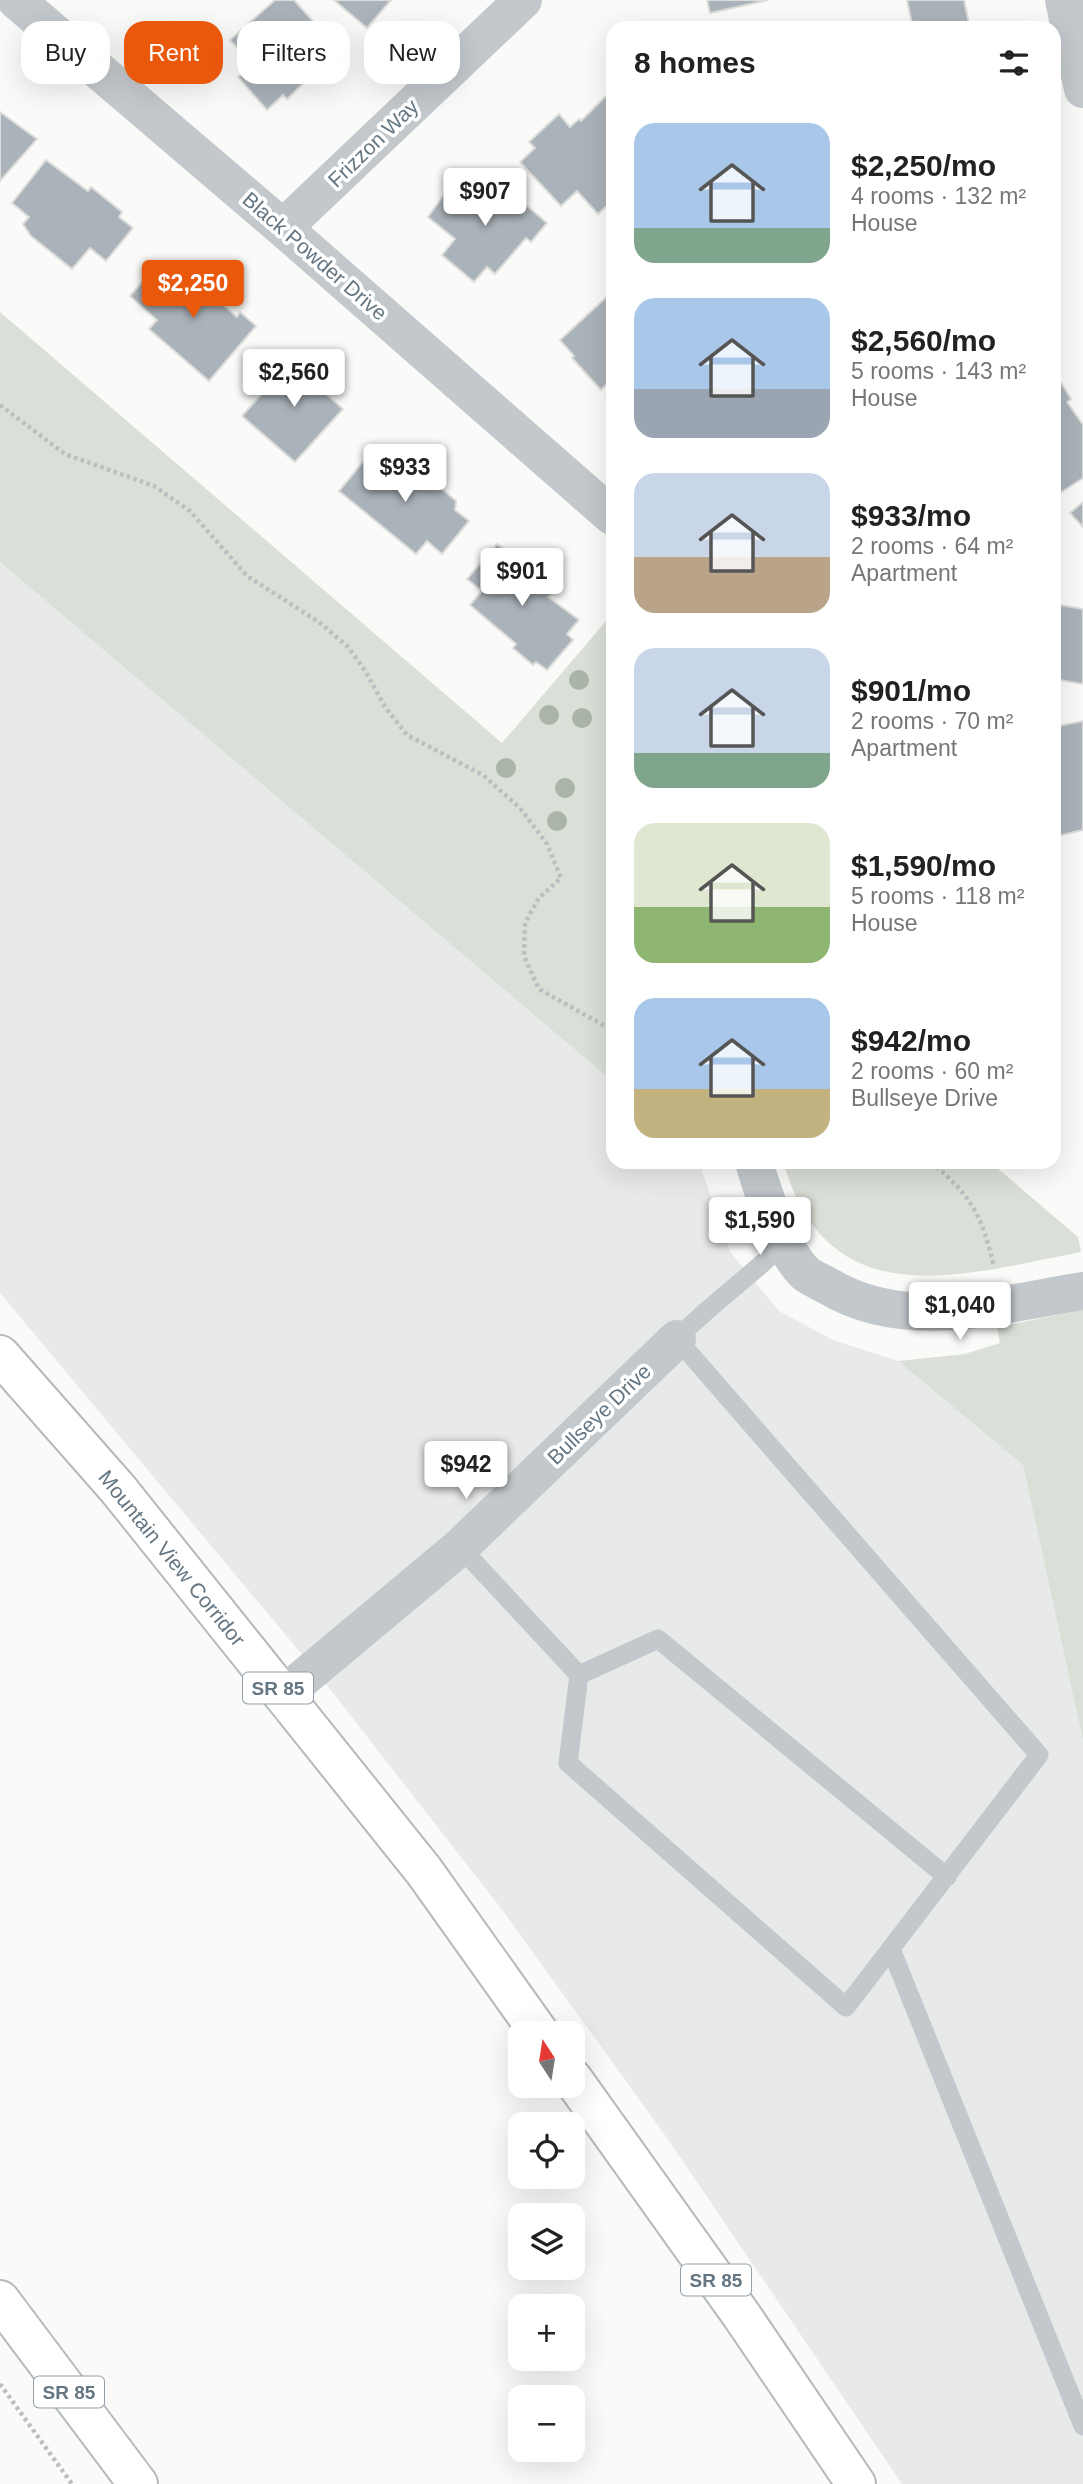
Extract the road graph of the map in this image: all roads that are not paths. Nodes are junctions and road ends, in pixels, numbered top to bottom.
1 (16, 0) edge
2 (523, 0) edge
3 (1064, 0) edge
4 (1083, 89) edge
5 (284, 228) junction
6 (606, 511) edge
7 (757, 1169) edge
8 (785, 1242) junction
9 (1083, 1291) edge
10 (677, 1339) junction
11 (0, 1355) edge
12 (460, 1547) junction
13 (579, 1675) junction
14 (283, 1695) junction
15 (947, 1877) junction
16 (891, 1949) junction
17 (531, 2021) edge
18 (585, 2096) edge
19 (0, 2300) edge
20 (1083, 2426) edge
21 (138, 2484) edge
22 (856, 2484) edge

1 - 5 street, Black Powder Drive
2 - 5 street, Frizzon Way
3 - 4 street
5 - 6 street, Black Powder Drive
7 - 8 street
8 - 9 street
8 - 10 lane, Bullseye Drive
10 - 12 street, Bullseye Drive
10 - 15 lane
11 - 14 highway, Mountain View Corridor / SR 85
12 - 13 lane
12 - 14 street, Bullseye Drive
13 - 15 lane
13 - 16 lane
14 - 17 highway, Mountain View Corridor / SR 85
15 - 16 lane
16 - 20 lane
18 - 22 highway, SR 85
19 - 21 highway, SR 85

